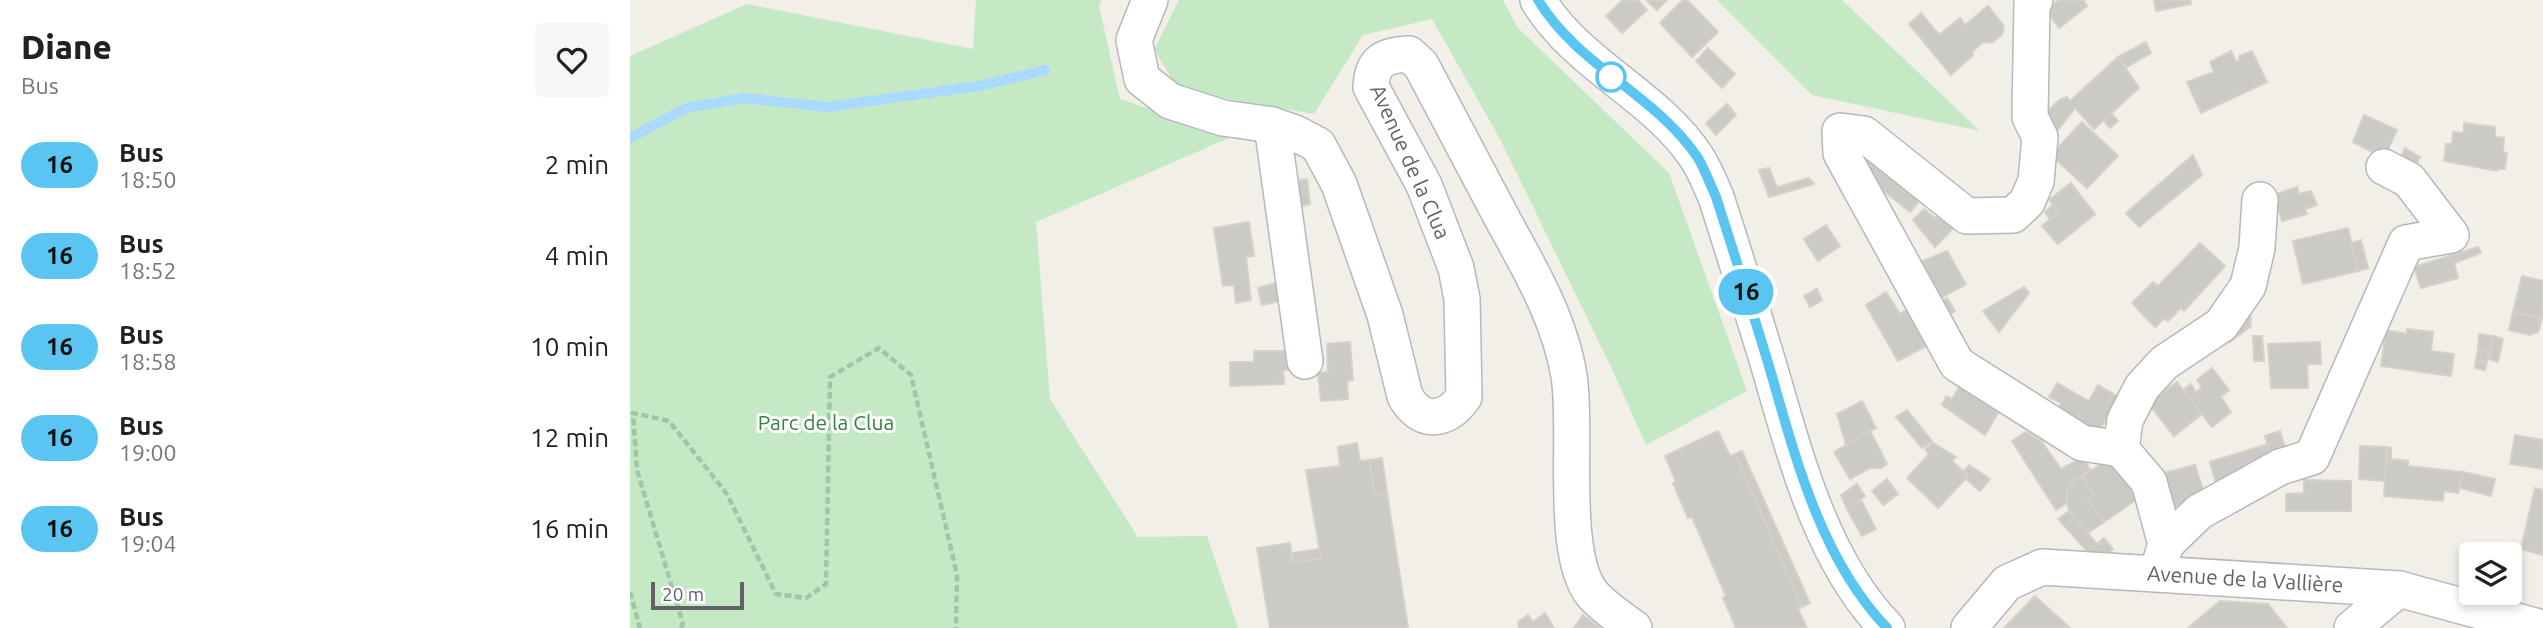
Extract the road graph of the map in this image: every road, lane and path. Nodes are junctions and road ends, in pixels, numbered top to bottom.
1 (1150, 0) edge
2 (1538, 0) edge
3 (2035, 0) edge
4 (1272, 125) junction
5 (2384, 167) dead end
6 (2260, 200) dead end
7 (1305, 361) dead end
8 (2121, 450) junction
9 (2161, 559) junction
10 (2399, 589) junction
11 (630, 592) edge
12 (2540, 617) edge
13 (640, 628) edge
14 (681, 628) edge
15 (956, 628) edge
16 (1634, 628) edge
17 (1887, 628) edge
18 (1969, 628) edge
19 (2352, 628) edge

1 - 4 street, Avenue de la Clua
2 - 17 street
3 - 8 street
4 - 7 street
4 - 16 street, Avenue de la Clua
5 - 9 street
6 - 8 street
8 - 9 street
9 - 10 street, Avenue de la Vallière
9 - 18 street, Avenue de la Vallière
10 - 12 street, Avenue de la Vallière
10 - 19 street
11 - 13 path
14 - 15 path

